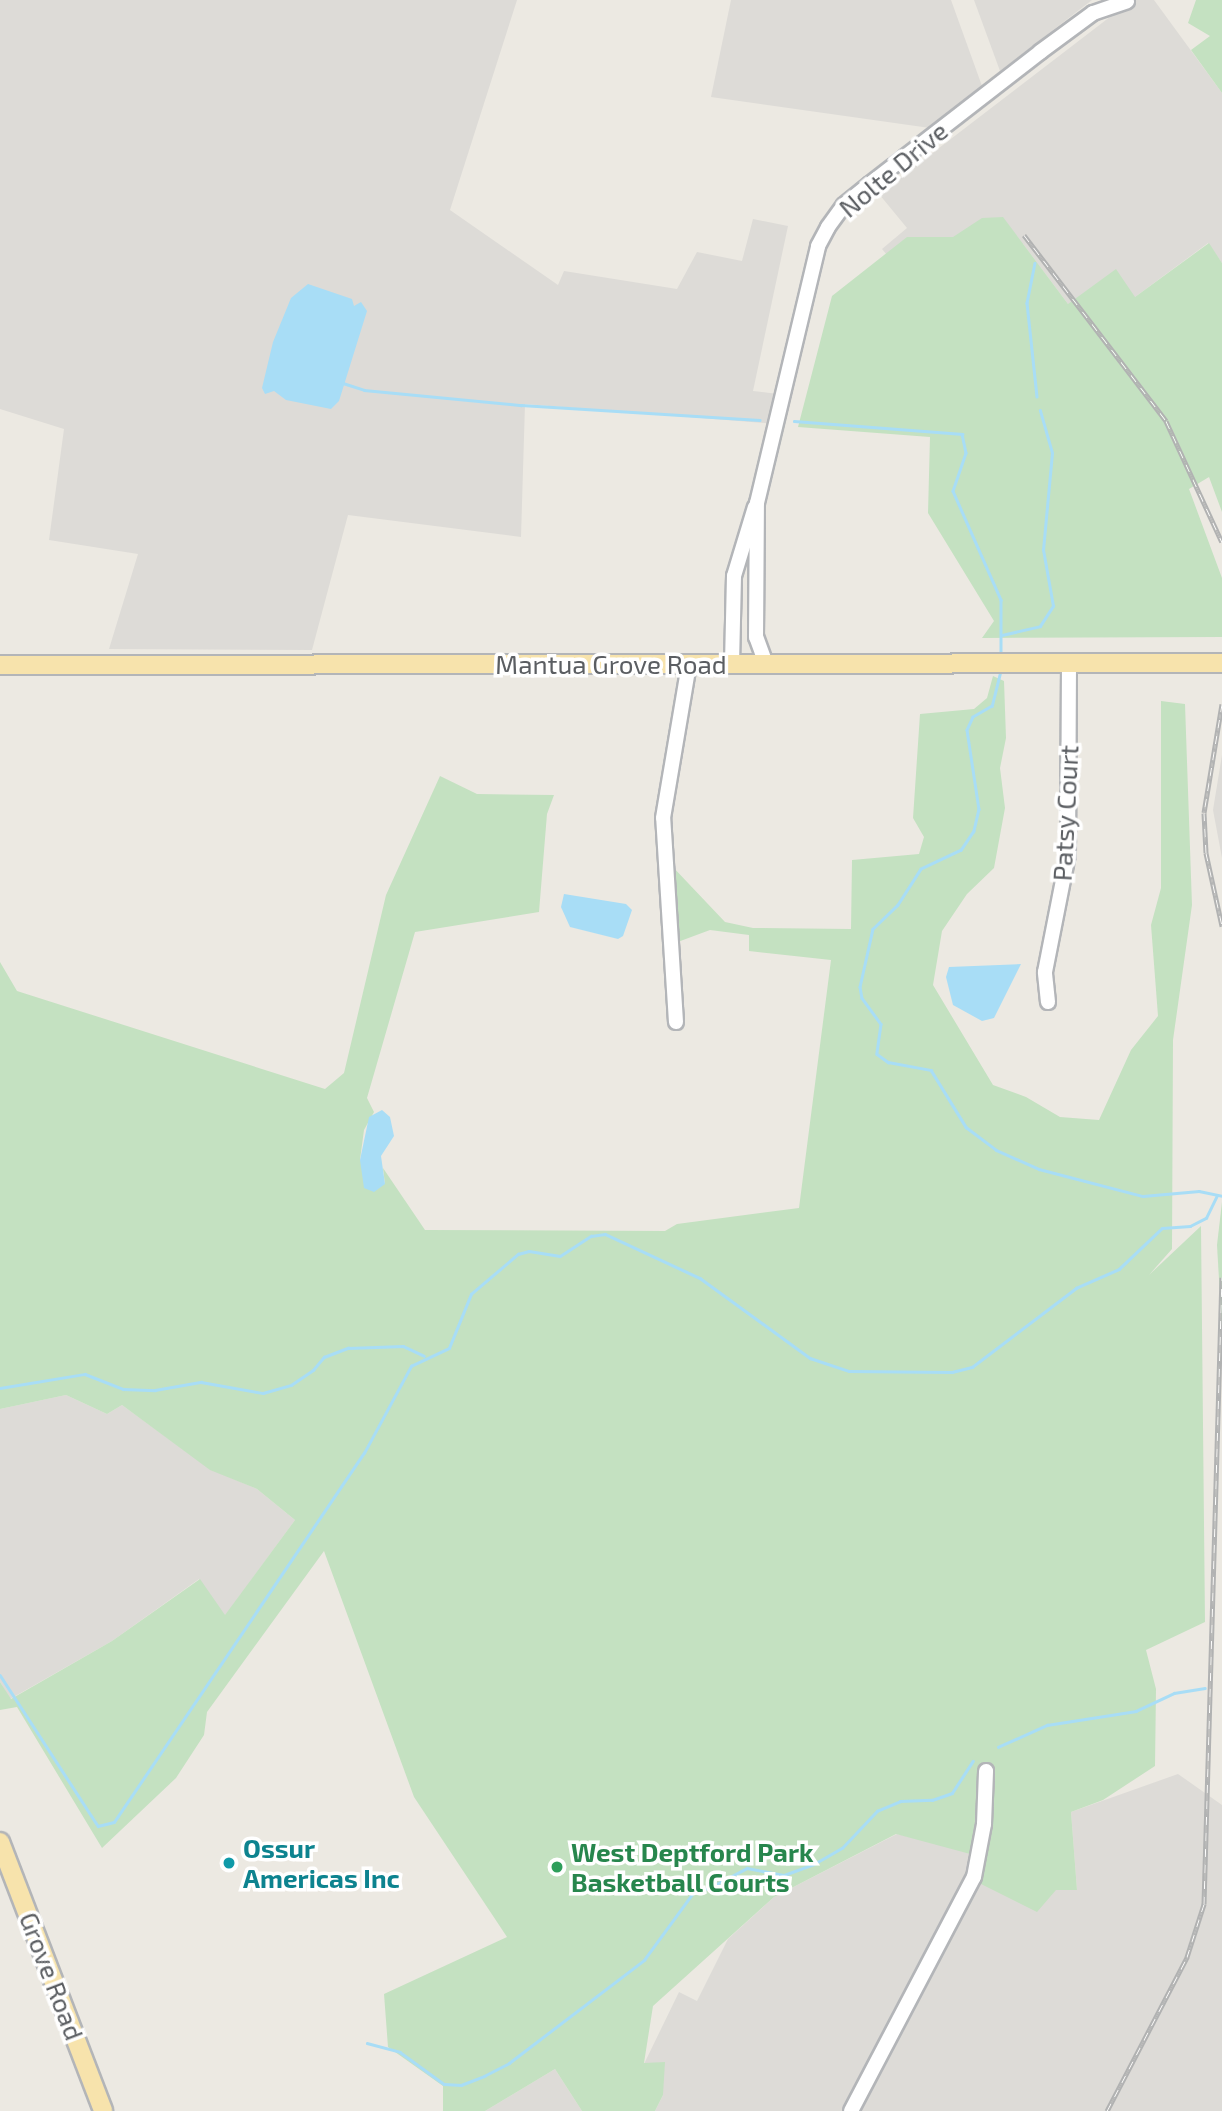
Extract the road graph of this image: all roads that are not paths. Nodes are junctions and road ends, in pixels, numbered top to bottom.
1 (1127, 1) edge
2 (757, 503) junction
3 (1222, 663) edge
4 (689, 664) junction
5 (732, 664) junction
6 (766, 664) junction
7 (1069, 664) junction
8 (0, 665) edge
9 (1048, 1002) dead end
10 (676, 1022) dead end
11 (986, 1771) dead end
12 (0, 1842) edge
13 (103, 2111) edge
14 (851, 2111) edge

1 - 2 street, Nolte Drive
2 - 5 street, Nolte Drive
2 - 6 street, Nolte Drive
3 - 7 main road, Mantua Grove Road
4 - 5 main road, Mantua Grove Road
4 - 8 main road, Mantua Grove Road
4 - 10 street
5 - 6 main road, Mantua Grove Road
6 - 7 main road, Mantua Grove Road
7 - 9 street, Patsy Court
11 - 14 street
12 - 13 main road, Grove Road

